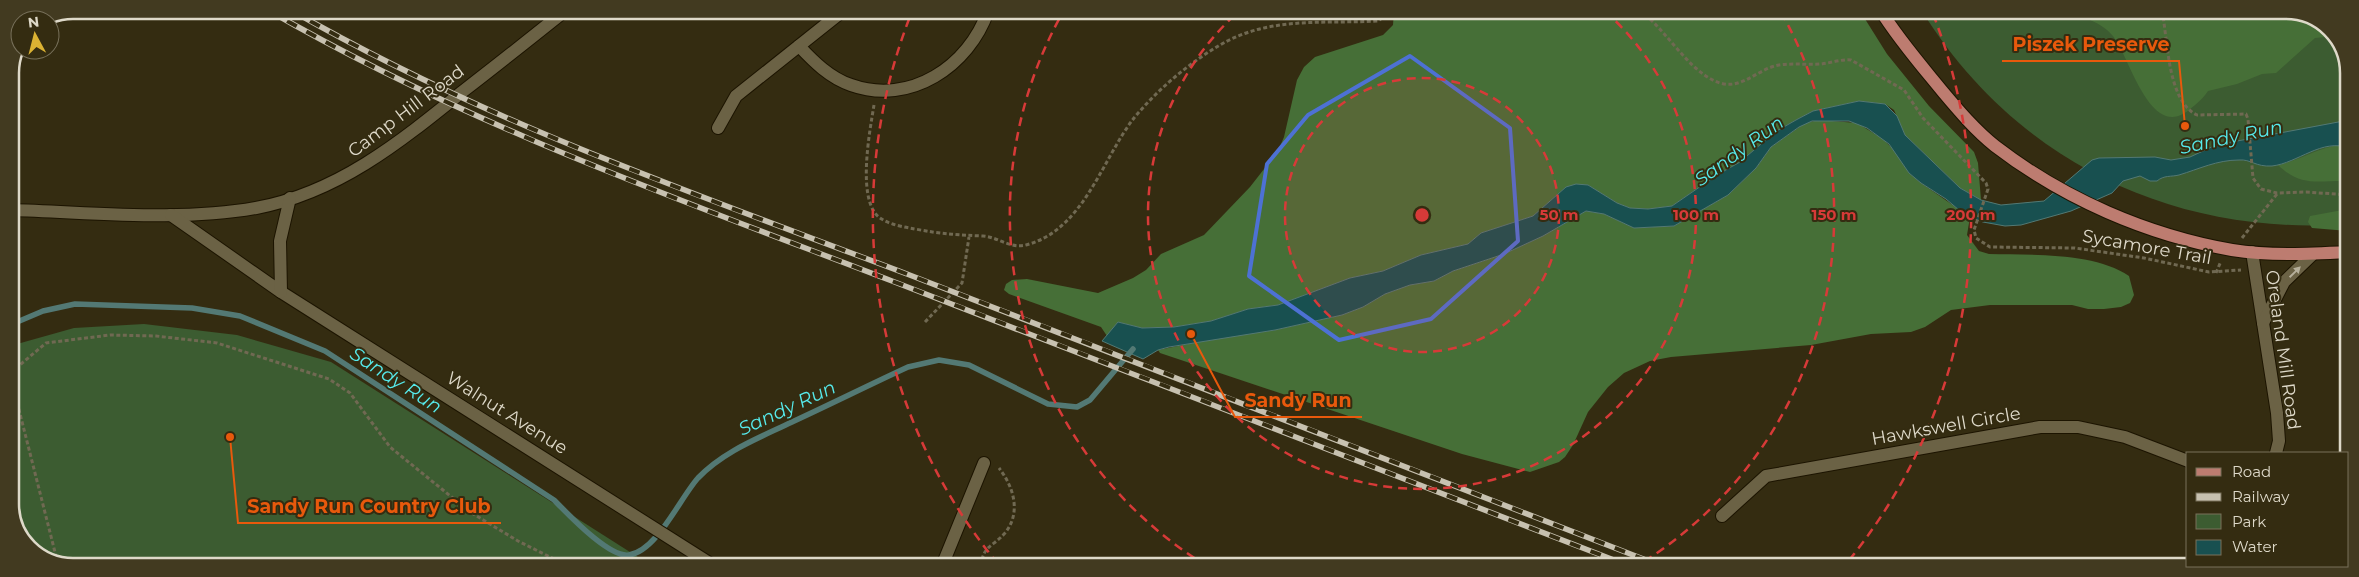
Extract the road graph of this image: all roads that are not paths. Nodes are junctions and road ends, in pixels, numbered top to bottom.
1 (554, 19) edge
2 (833, 19) edge
3 (985, 19) edge
4 (1886, 19) edge
5 (799, 46) junction
6 (718, 128) dead end
7 (290, 198) junction
8 (19, 210) edge
9 (171, 215) junction
10 (2252, 252) junction
11 (2340, 252) edge
12 (2314, 254) junction
13 (280, 292) junction
14 (2263, 323) junction
15 (2276, 452) edge
16 (2186, 460) edge
17 (984, 463) road end
18 (1722, 516) dead end
19 (701, 558) edge
20 (945, 558) edge

1 - 7 street, Camp Hill Road
2 - 5 street
3 - 5 street
4 - 10 main road
5 - 6 street
7 - 9 street, Camp Hill Road
7 - 13 street
8 - 9 street, Camp Hill Road
9 - 13 street, Walnut Avenue
10 - 12 main road
10 - 14 street, Oreland Mill Road
11 - 12 main road
14 -> 12 street
13 - 19 street, Walnut Avenue
14 - 15 street, Oreland Mill Road
16 - 18 street, Hawkswell Circle
17 - 20 street

